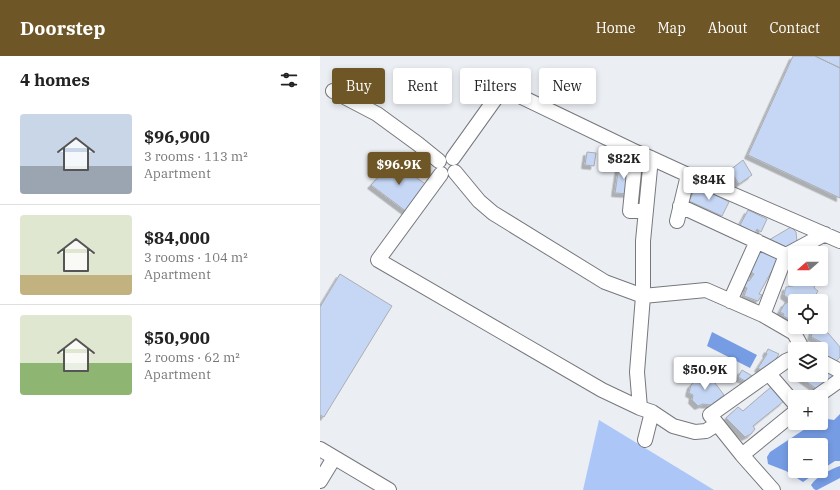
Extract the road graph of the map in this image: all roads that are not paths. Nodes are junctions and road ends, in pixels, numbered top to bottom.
1 (358, 104) edge
2 (636, 152) junction
3 (651, 158) junction
4 (447, 166) junction
5 (688, 175) junction
6 (680, 206) junction
7 (646, 211) junction
8 (677, 221) dead end
9 (825, 234) junction
10 (757, 241) junction
11 (840, 242) edge
12 (786, 255) junction
13 (643, 296) junction
14 (730, 301) junction
15 (763, 315) junction
16 (799, 342) edge
17 (788, 360) edge
18 (828, 365) edge
19 (840, 371) edge
20 (769, 374) junction
21 (840, 380) edge
22 (826, 390) edge
23 (788, 396) edge
24 (646, 410) junction
25 (788, 418) edge
26 (717, 424) junction
27 (645, 440) dead end
28 (320, 449) edge
29 (742, 455) junction
30 (334, 458) junction
31 (320, 481) edge
32 (389, 490) edge
33 (773, 490) edge

1 - 4 street
2 - 3 street
2 - 4 street
2 - 7 street
3 - 5 street
3 - 7 street
4 - 13 street
4 - 24 street
5 - 6 street
5 - 9 street
6 - 8 street
6 - 10 street
7 - 13 street
9 - 11 street
9 - 12 street
10 - 12 street
10 - 14 street
12 - 15 street
13 - 14 street
13 - 24 street
14 - 15 street
15 - 16 street
17 - 20 street
18 - 19 street
20 - 23 street
20 - 26 street
21 - 22 street
24 - 26 street
24 - 27 street
25 - 29 street
26 - 29 street
28 - 30 street
29 - 33 street
30 - 31 street
30 - 32 street

